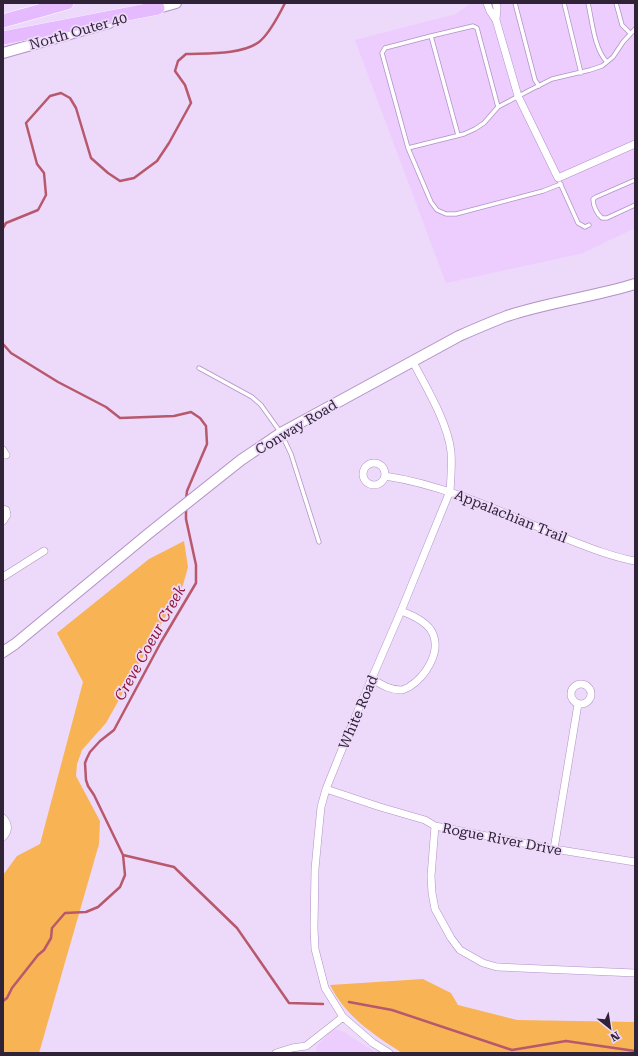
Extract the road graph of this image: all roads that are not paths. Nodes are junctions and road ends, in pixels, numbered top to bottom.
1 (67, 3) edge
2 (176, 3) edge
3 (487, 3) edge
4 (496, 3) edge
5 (516, 3) edge
6 (564, 3) edge
7 (588, 3) edge
8 (616, 3) edge
9 (158, 8) junction
10 (496, 20) junction
11 (3, 21) edge
12 (635, 29) edge
13 (630, 33) junction
14 (431, 36) junction
15 (3, 38) edge
16 (3, 53) edge
17 (607, 62) junction
18 (581, 73) junction
19 (539, 86) junction
20 (518, 96) junction
21 (498, 107) junction
22 (458, 135) junction
23 (635, 144) edge
24 (408, 148) junction
25 (635, 180) edge
26 (559, 181) junction
27 (635, 205) edge
28 (589, 225) dead end
29 (635, 284) edge
30 (413, 362) junction
31 (198, 368) dead end
32 (281, 433) junction
33 (385, 476) dead end
34 (450, 492) junction
35 (3, 509) edge
36 (3, 521) edge
37 (319, 542) dead end
38 (44, 551) dead end
39 (635, 561) edge
40 (3, 577) edge
41 (401, 611) junction
42 (3, 652) edge
43 (372, 679) junction
44 (578, 704) dead end
45 (326, 790) junction
46 (3, 818) edge
47 (435, 826) junction
48 (3, 837) edge
49 (554, 849) junction
50 (635, 862) edge
51 (635, 972) edge
52 (343, 1017) junction
53 (308, 1050) edge
54 (276, 1053) edge
55 (388, 1053) edge

1 - 11 highway
2 - 9 street, North Outer 40
3 - 10 street
4 - 10 street
5 - 19 lane
6 - 18 lane
7 - 17 lane
8 - 13 lane
9 - 15 highway
9 - 16 street, North Outer 40
10 - 20 street
12 - 13 lane
13 - 17 lane
14 - 21 lane
14 - 22 lane
14 - 24 lane
17 - 18 lane
18 - 19 lane
19 - 20 lane
20 - 21 lane
20 - 26 street
21 - 22 lane
22 - 24 lane
23 - 26 street
24 - 26 lane
25 - 27 lane
26 - 28 lane
29 - 30 street, Conway Road
30 - 32 street, Conway Road
30 - 34 street, White Road
31 - 32 lane
32 - 37 lane
32 - 42 street, Conway Road
33 - 34 street, Appalachian Trail
34 - 39 street, Appalachian Trail
34 - 41 street, White Road
35 - 36 street
38 - 40 street
41 - 43 street, White Road
41 - 43 street
43 - 45 street, White Road
44 - 49 street
45 - 47 street, Rogue River Drive
45 - 52 street, White Road
46 - 48 street
47 - 49 street, Rogue River Drive
47 - 51 street
49 - 50 street, Rogue River Drive
52 - 53 street
52 - 55 street, White Road
53 - 54 street

